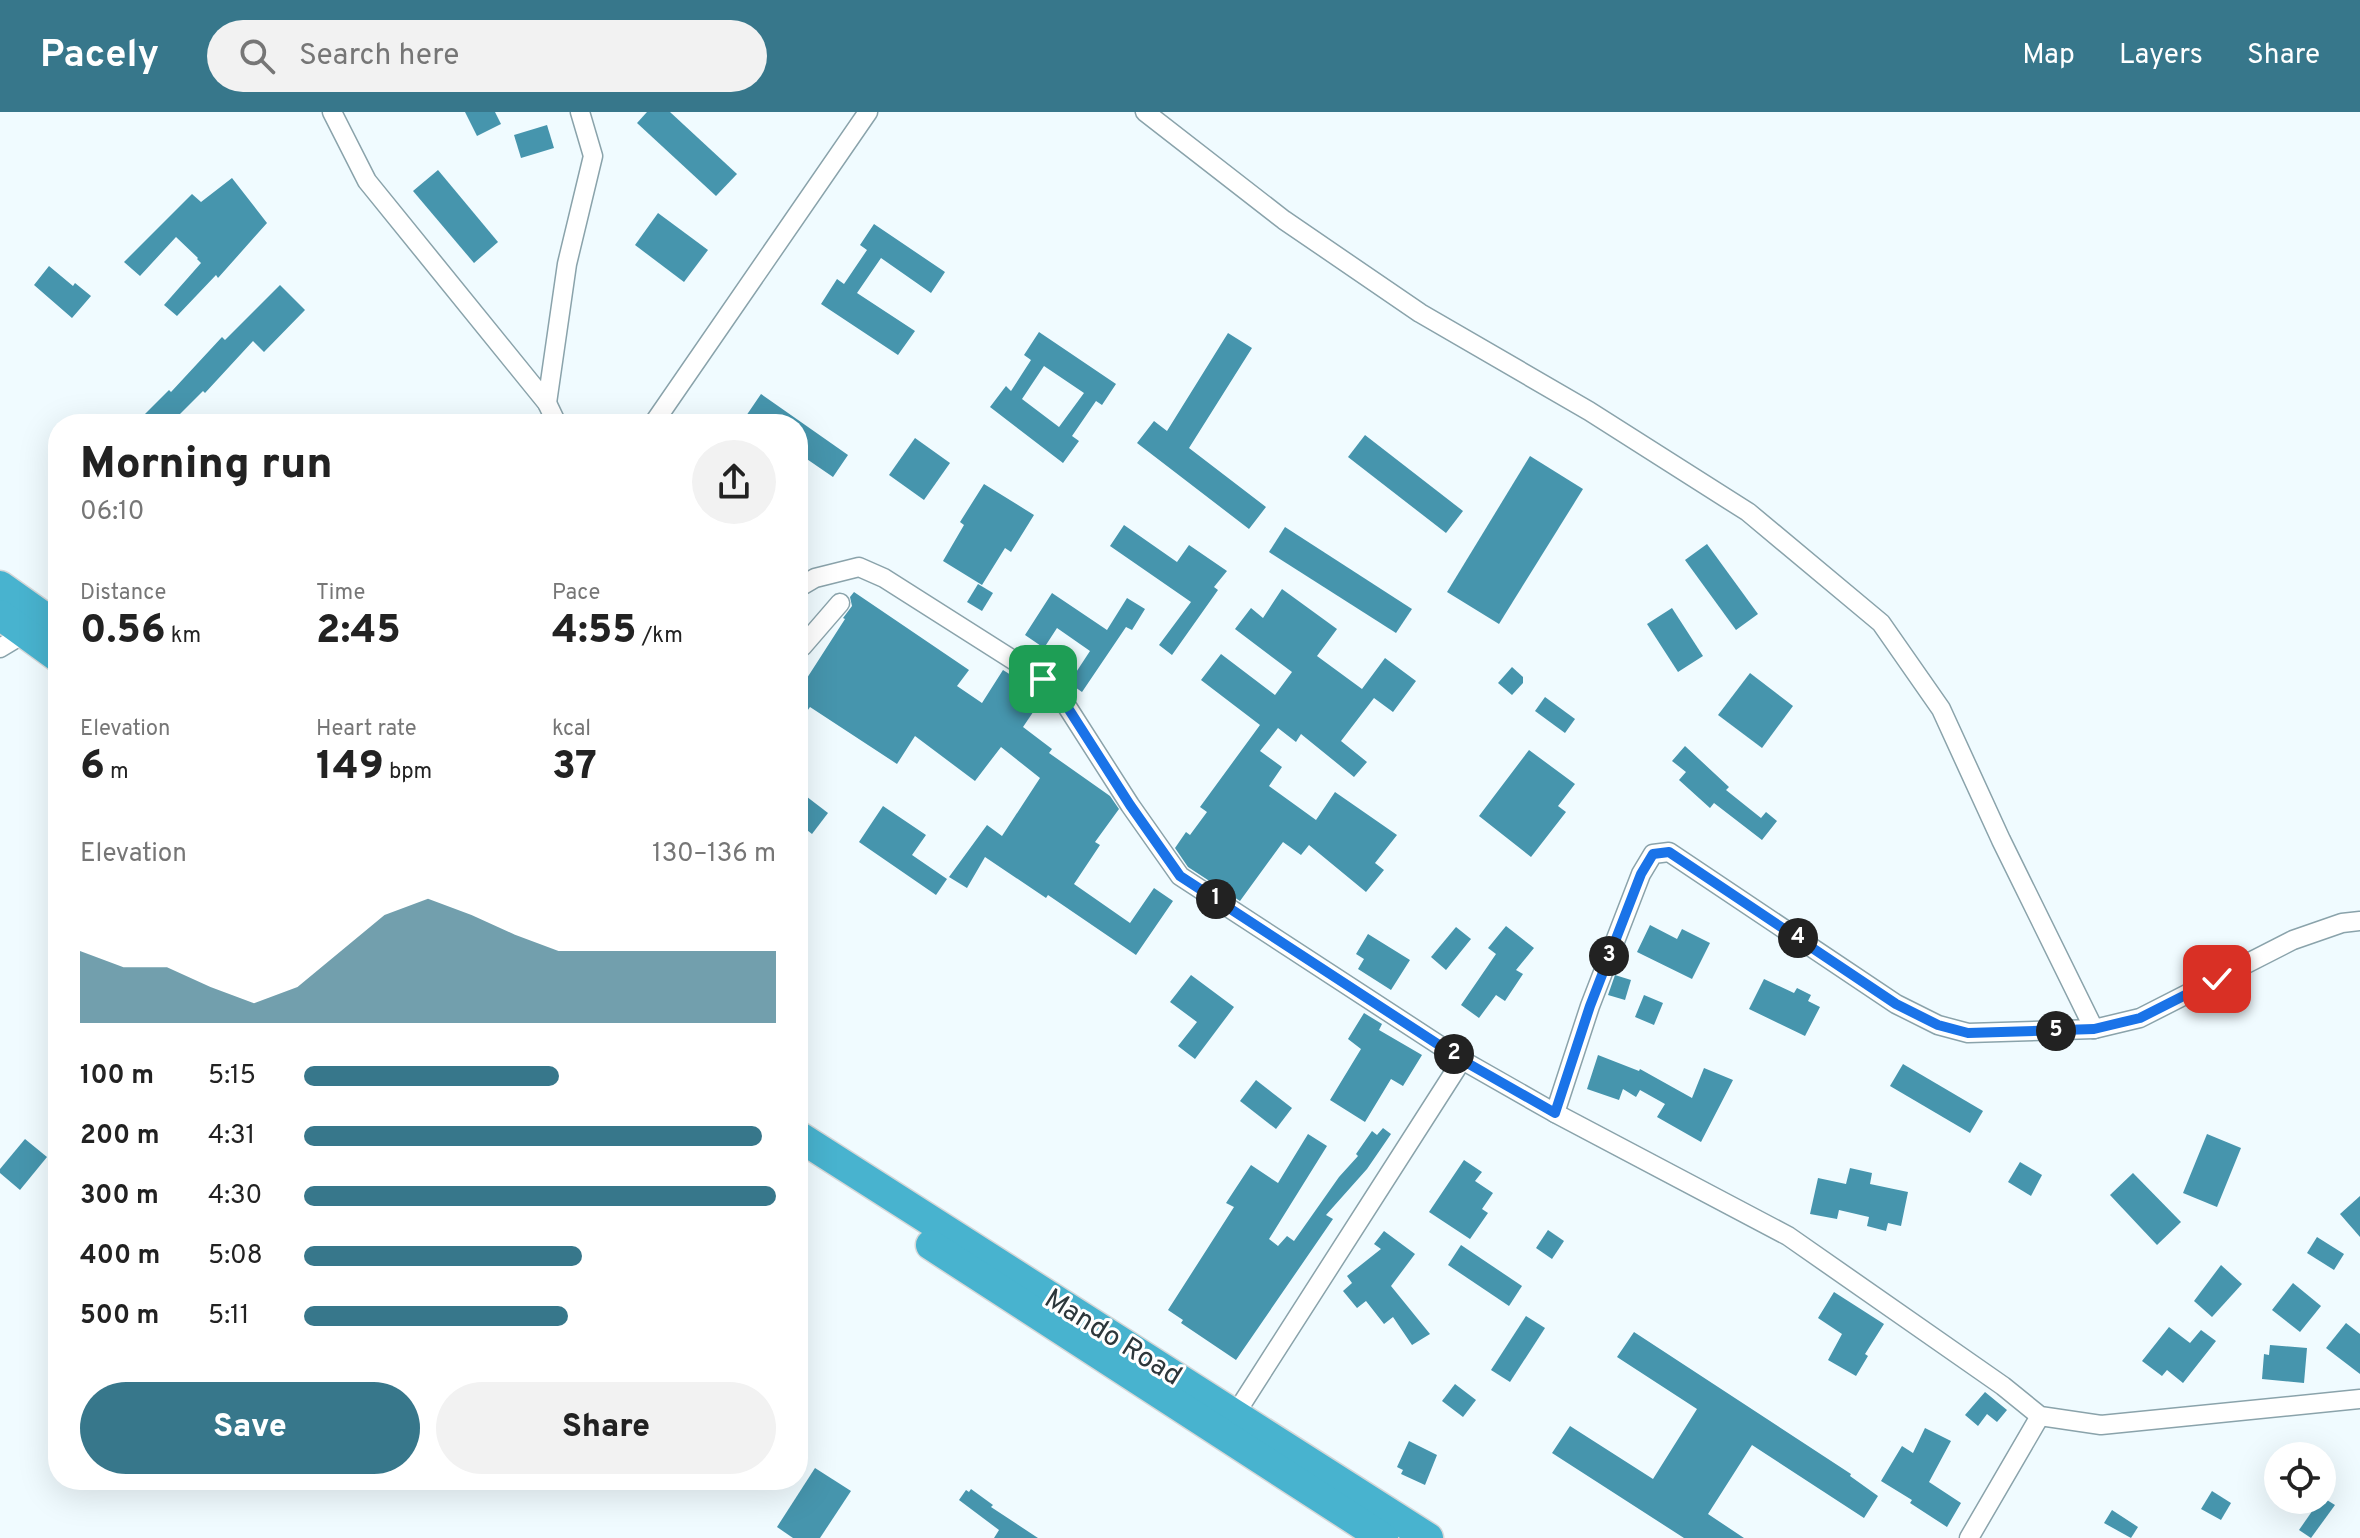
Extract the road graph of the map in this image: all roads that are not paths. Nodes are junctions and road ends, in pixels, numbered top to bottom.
1 (332, 112) edge
2 (580, 112) edge
3 (868, 112) edge
4 (1145, 112) edge
5 (547, 403) junction
6 (552, 414) edge
7 (660, 414) edge
8 (808, 582) edge
9 (0, 586) edge
10 (840, 603) dead end
11 (0, 615) edge
12 (48, 620) edge
13 (808, 640) edge
14 (12, 641) edge
15 (48, 654) edge
16 (2360, 921) edge
17 (2094, 1029) junction
18 (1462, 1060) junction
19 (1555, 1113) junction
20 (808, 1142) edge
21 (808, 1165) edge
22 (2360, 1399) edge
23 (1236, 1413) junction
24 (2040, 1416) junction
25 (1383, 1538) edge
26 (1428, 1538) edge
27 (1969, 1538) edge

1 - 5 street
2 - 5 street
3 - 7 street
4 - 17 street
5 - 6 street
8 - 18 street
9 - 12 highway
10 - 13 street
11 - 14 highway
14 - 15 highway
16 - 17 street
17 - 19 street
18 - 19 street
18 - 23 street
19 - 24 street
20 - 23 highway, Mando Road
21 - 25 highway, Mando Road
22 - 24 street
23 - 26 highway, Mando Road
24 - 27 street

